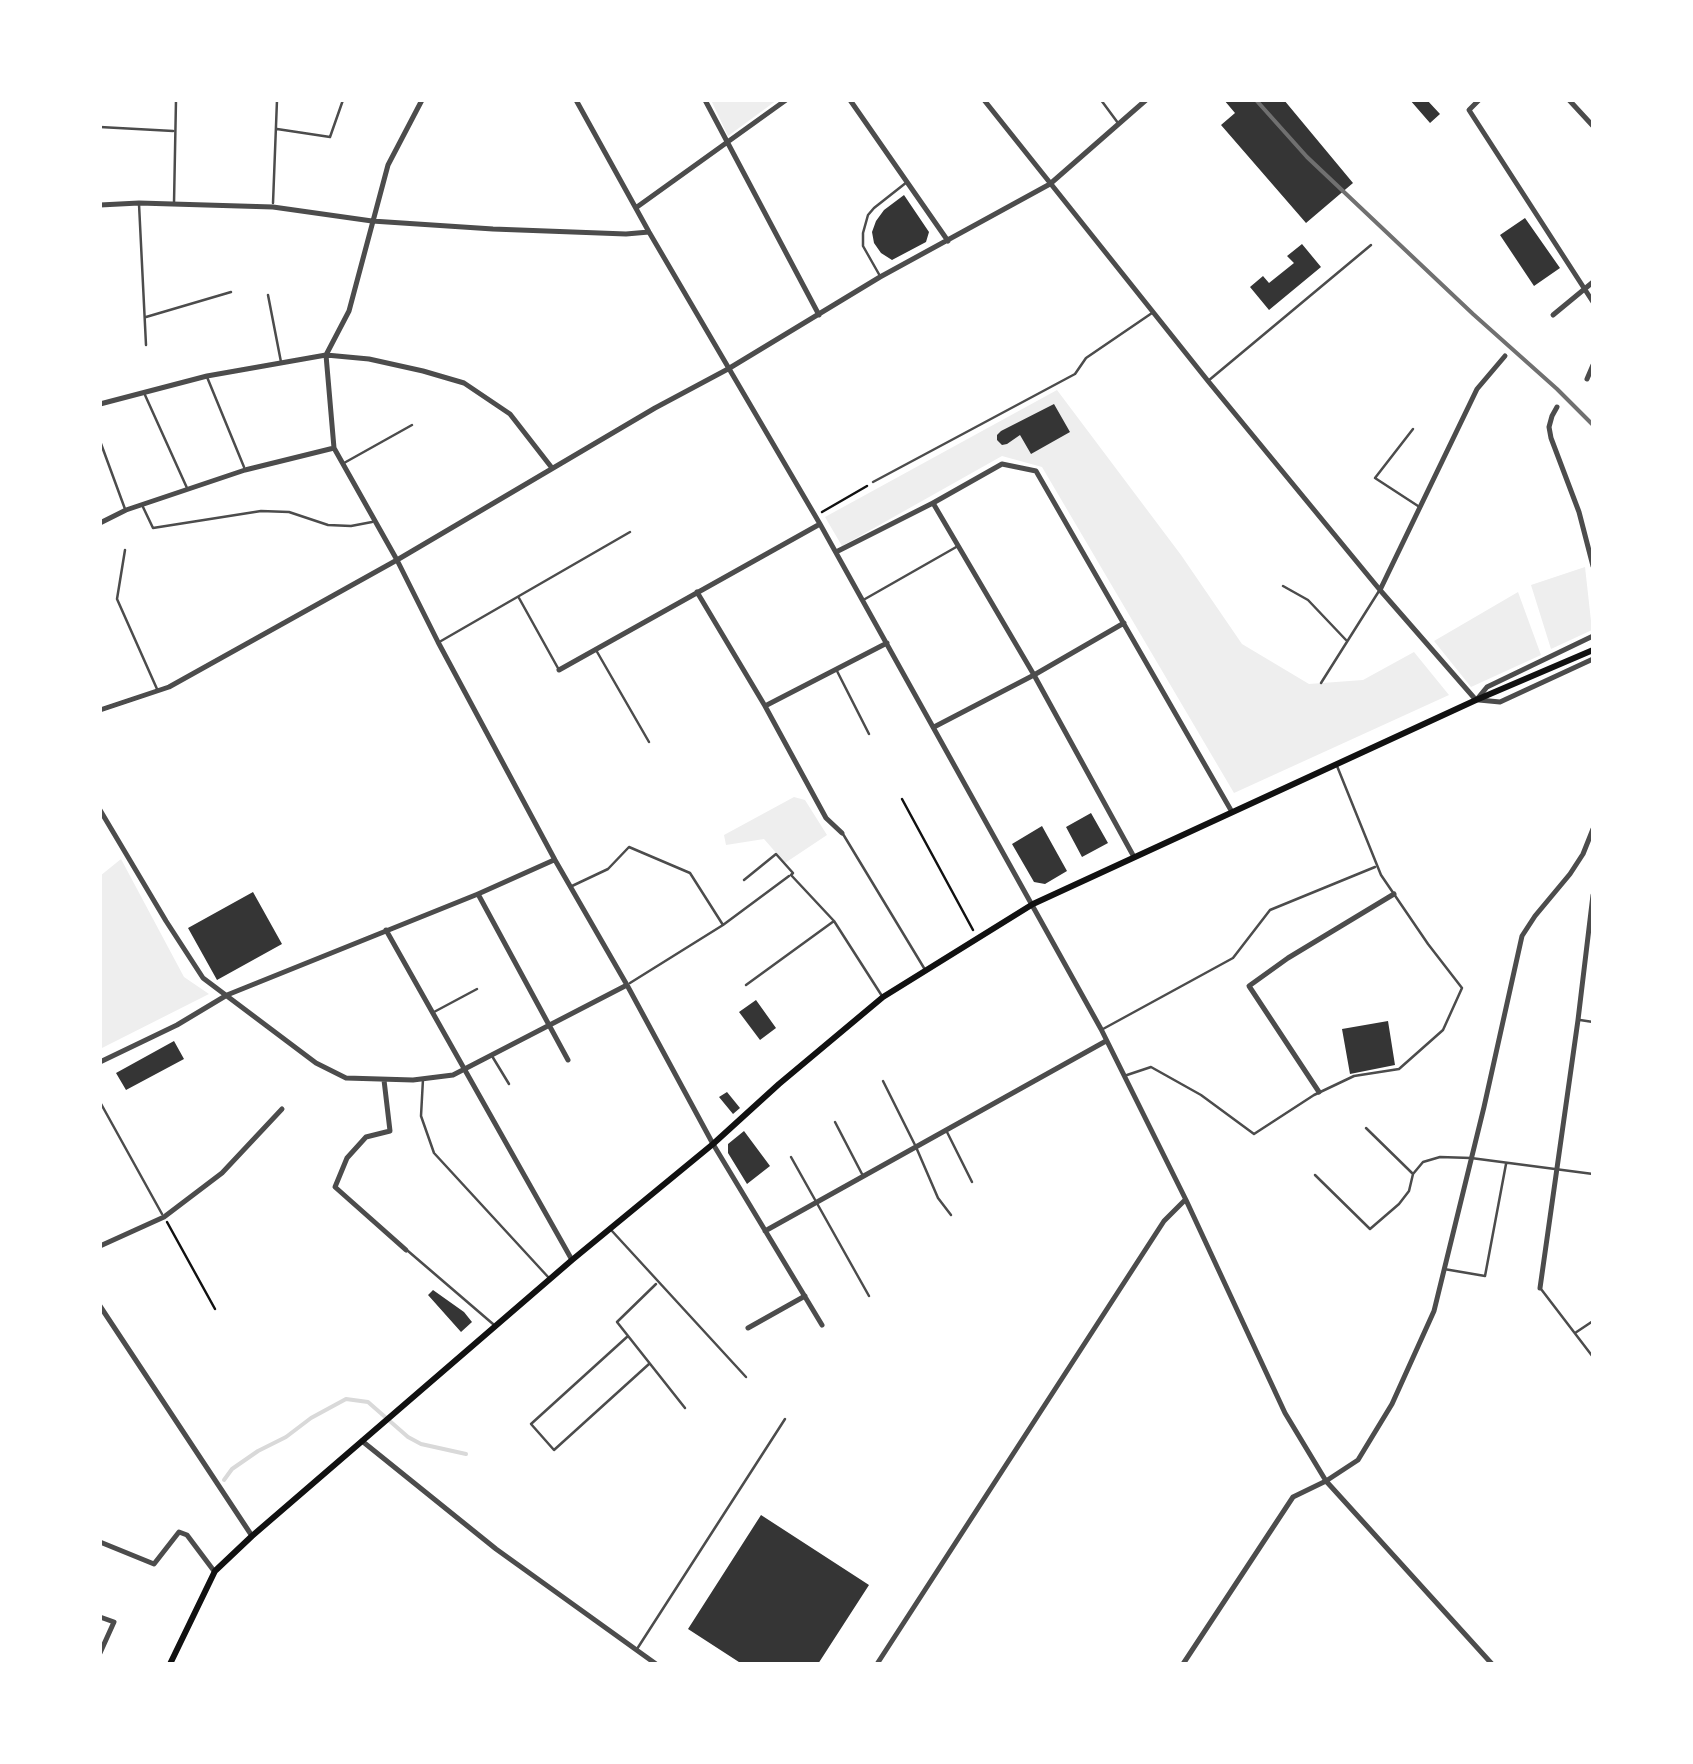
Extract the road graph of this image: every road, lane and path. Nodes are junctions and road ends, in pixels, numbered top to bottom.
1 (176, 100) edge
2 (277, 100) edge
3 (342, 100) edge
4 (422, 100) edge
5 (576, 100) edge
6 (705, 100) edge
7 (786, 100) edge
8 (850, 100) edge
9 (984, 100) edge
10 (1100, 100) edge
11 (1146, 100) edge
12 (1480, 100) edge
13 (1569, 100) edge
14 (1119, 124) junction
15 (1593, 126) edge
16 (100, 127) edge
17 (276, 129) junction
18 (174, 131) junction
19 (727, 142) junction
20 (907, 182) junction
21 (1050, 184) junction
22 (139, 203) junction
23 (100, 204) edge
24 (174, 204) junction
25 (273, 207) junction
26 (637, 208) junction
27 (372, 222) junction
28 (649, 232) junction
29 (948, 241) junction
30 (1371, 245) dead end
31 (880, 277) junction
32 (1593, 282) edge
33 (1585, 290) junction
34 (231, 292) dead end
35 (268, 295) dead end
36 (1593, 302) edge
37 (1153, 312) junction
38 (819, 315) junction
39 (1552, 315) dead end
40 (145, 317) junction
41 (146, 345) dead end
42 (326, 355) junction
43 (1505, 356) dead end
44 (281, 363) junction
45 (1593, 365) edge
46 (728, 369) junction
47 (206, 376) junction
48 (1586, 379) dead end
49 (1208, 381) junction
50 (145, 393) junction
51 (100, 402) edge
52 (1557, 408) dead end
53 (412, 425) dead end
54 (1412, 429) dead end
55 (100, 442) edge
56 (334, 448) junction
57 (343, 464) junction
58 (552, 468) junction
59 (245, 470) junction
60 (873, 482) joint
61 (188, 490) junction
62 (934, 503) junction
63 (142, 505) junction
64 (1420, 507) junction
65 (126, 510) junction
66 (815, 516) junction
67 (374, 521) junction
68 (100, 523) edge
69 (820, 524) junction
70 (630, 532) dead end
71 (960, 546) junction
72 (125, 550) dead end
73 (836, 552) junction
74 (397, 560) junction
75 (1593, 566) edge
76 (1284, 586) dead end
77 (1380, 590) junction
78 (698, 592) junction
79 (519, 597) junction
80 (862, 600) junction
81 (1124, 624) junction
82 (1593, 636) edge
83 (1347, 641) junction
84 (438, 642) junction
85 (887, 643) junction
86 (595, 649) junction
87 (1593, 650) edge
88 (1593, 659) edge
89 (559, 670) joint
90 (836, 670) junction
91 (1034, 675) junction
92 (1321, 683) dead end
93 (157, 690) junction
94 (1476, 700) junction
95 (765, 706) junction
96 (101, 708) edge
97 (934, 728) junction
98 (869, 734) dead end
99 (650, 742) dead end
100 (1336, 764) junction
101 (902, 799) dead end
102 (100, 810) edge
103 (1232, 812) junction
104 (1593, 829) edge
105 (842, 833) joint
106 (1135, 858) junction
107 (555, 860) junction
108 (1377, 866) junction
109 (791, 875) junction
110 (744, 880) dead end
111 (570, 886) junction
112 (478, 894) junction
113 (1394, 894) junction
114 (1593, 895) edge
115 (1033, 904) junction
116 (834, 921) junction
117 (723, 925) junction
118 (386, 930) junction
119 (977, 937) junction
120 (926, 970) junction
121 (627, 984) junction
122 (746, 985) dead end
123 (477, 989) dead end
124 (228, 995) junction
125 (883, 997) junction
126 (433, 1013) junction
127 (1578, 1020) junction
128 (1593, 1022) edge
129 (550, 1025) junction
130 (1101, 1030) junction
131 (1106, 1041) junction
132 (492, 1055) junction
133 (568, 1060) dead end
134 (100, 1062) edge
135 (465, 1068) junction
136 (1124, 1076) junction
137 (423, 1078) junction
138 (384, 1080) junction
139 (883, 1081) dead end
140 (509, 1084) dead end
141 (1320, 1092) junction
142 (100, 1102) edge
143 (282, 1110) dead end
144 (835, 1122) dead end
145 (1366, 1128) dead end
146 (946, 1130) junction
147 (713, 1144) junction
148 (916, 1146) junction
149 (791, 1157) dead end
150 (1471, 1158) junction
151 (1506, 1162) junction
152 (1558, 1169) junction
153 (863, 1174) junction
154 (1316, 1174) dead end
155 (1414, 1174) junction
156 (1593, 1174) edge
157 (972, 1182) dead end
158 (1186, 1200) junction
159 (816, 1202) junction
160 (951, 1215) dead end
161 (164, 1216) junction
162 (611, 1230) junction
163 (765, 1230) junction
164 (100, 1246) edge
165 (406, 1250) joint
166 (572, 1260) junction
167 (1444, 1269) junction
168 (550, 1279) junction
169 (658, 1283) junction
170 (1540, 1288) joint
171 (805, 1296) junction
172 (869, 1296) dead end
173 (100, 1306) edge
174 (216, 1309) dead end
175 (1593, 1321) edge
176 (495, 1325) junction
177 (822, 1325) dead end
178 (748, 1328) dead end
179 (1575, 1334) junction
180 (628, 1336) junction
181 (1593, 1356) edge
182 (649, 1364) junction
183 (746, 1376) dead end
184 (684, 1408) dead end
185 (785, 1418) dead end
186 (362, 1440) junction
187 (1326, 1480) junction
188 (252, 1536) junction
189 (100, 1542) edge
190 (215, 1571) junction
191 (100, 1617) edge
192 (636, 1650) junction
193 (100, 1653) edge
194 (170, 1664) edge
195 (656, 1664) edge
196 (878, 1664) edge
197 (1183, 1664) edge
198 (1492, 1664) edge

1 - 18 lane
2 - 17 lane
3 - 17 lane
4 - 27 street
5 - 26 street
6 - 19 street
7 - 19 street
8 - 20 street
9 - 21 street
10 - 14 lane
11 - 14 street
12 - 33 street
13 - 15 street
14 - 21 street
16 - 18 lane
17 - 25 lane
18 - 24 lane
19 - 26 street
19 - 38 street
20 - 29 street
20 - 31 lane
21 - 29 street
21 - 37 street
22 - 23 street
22 - 24 street
22 - 40 lane
24 - 25 street
25 - 27 street
26 - 28 street
27 - 28 street
27 - 42 street
28 - 46 street
29 - 31 street
30 - 49 lane
31 - 38 street
32 - 33 street
33 - 36 street
33 - 39 street
34 - 40 lane
35 - 44 lane
37 - 49 street
37 - 60 lane
38 - 46 street
40 - 41 lane
42 - 44 street
42 - 56 street
42 - 58 street
43 - 64 street
44 - 47 street
45 - 48 street
46 - 58 street
46 - 66 street
47 - 50 street
47 - 59 lane
49 - 77 street
50 - 51 street
50 - 61 lane
52 - 75 street
53 - 57 lane
54 - 64 lane
55 - 65 lane
56 - 57 street
56 - 59 street
57 - 67 street
58 - 74 street
59 - 61 street
60 - 66 path
61 - 63 street
62 - 71 street
62 - 73 street
62 - 81 street
63 - 65 street
63 - 67 lane
64 - 77 street
65 - 68 street
66 - 69 street
67 - 74 street
69 - 73 street
69 - 78 street
70 - 79 lane
71 - 80 lane
71 - 91 street
72 - 93 lane
73 - 80 street
74 - 84 street
74 - 93 street
76 - 83 lane
77 - 83 lane
77 - 94 street
78 - 86 street
78 - 95 street
79 - 84 lane
79 - 89 lane
80 - 85 street
81 - 91 street
81 - 103 street
82 - 94 street
83 - 92 lane
84 - 107 street
85 - 90 street
85 - 97 street
86 - 89 street
86 - 99 lane
87 - 94 main road
88 - 94 street
90 - 95 street
90 - 98 lane
91 - 97 street
91 - 106 street
93 - 96 street
94 - 100 main road
95 - 105 street
97 - 115 street
100 - 103 main road
100 - 108 lane
101 - 119 path
102 - 124 street
103 - 106 main road
104 - 150 street
105 - 120 lane
106 - 115 main road
107 - 111 street
107 - 112 street
108 - 113 lane
108 - 130 lane
109 - 110 lane
109 - 116 lane
109 - 117 lane
111 - 117 lane
111 - 121 street
112 - 118 street
112 - 129 street
113 - 141 street
113 - 141 lane
114 - 127 street
115 - 119 main road
115 - 130 street
116 - 122 lane
116 - 125 lane
117 - 121 lane
118 - 124 street
118 - 126 street
119 - 120 main road
120 - 125 main road
121 - 129 street
121 - 147 street
123 - 126 lane
124 - 134 street
124 - 138 street
125 - 147 main road
126 - 135 street
127 - 128 lane
127 - 152 street
129 - 132 street
129 - 133 street
130 - 131 street
131 - 136 street
131 - 146 street
132 - 135 street
132 - 140 lane
135 - 137 street
135 - 166 street
136 - 141 lane
136 - 158 street
137 - 138 street
137 - 168 lane
138 - 165 street
139 - 148 lane
142 - 161 lane
143 - 161 street
144 - 153 lane
145 - 155 lane
146 - 148 street
146 - 157 lane
147 - 162 main road
147 - 163 street
148 - 153 street
148 - 160 lane
149 - 159 lane
150 - 151 lane
150 - 155 lane
150 - 167 street
151 - 152 lane
151 - 167 lane
152 - 156 lane
152 - 170 street
153 - 159 street
154 - 155 lane
158 - 187 street
158 - 196 street
159 - 163 street
159 - 172 lane
161 - 164 street
161 - 174 path
162 - 166 main road
162 - 169 lane
163 - 171 street
165 - 176 lane
166 - 168 main road
167 - 187 street
168 - 176 main road
169 - 180 lane
169 - 183 lane
170 - 179 lane
171 - 177 street
171 - 178 street
173 - 188 street
175 - 179 lane
176 - 186 main road
179 - 181 lane
180 - 182 lane
180 - 182 lane
182 - 184 lane
185 - 192 lane
186 - 188 main road
186 - 192 street
187 - 197 street
187 - 198 street
188 - 190 main road
189 - 190 street
190 - 194 main road
191 - 193 street
192 - 195 street

